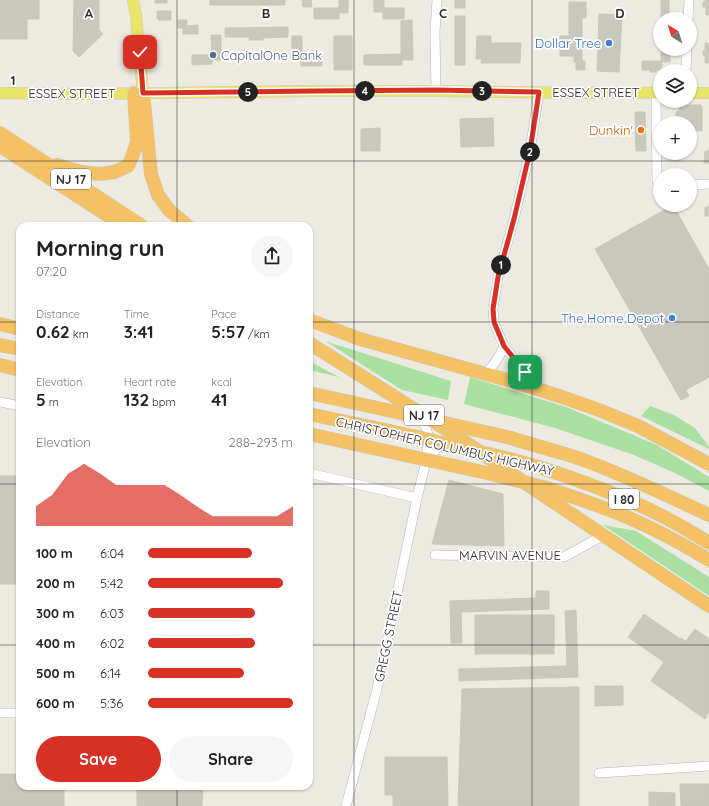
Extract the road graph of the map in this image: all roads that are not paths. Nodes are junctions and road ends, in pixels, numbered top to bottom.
1 (133, 0) edge
2 (437, 0) edge
3 (689, 0) edge
4 (688, 12) edge
5 (436, 90) junction
6 (539, 92) junction
7 (0, 93) edge
8 (139, 93) junction
9 (653, 93) edge
10 (697, 93) edge
11 (709, 93) edge
12 (658, 108) edge
13 (0, 133) edge
14 (0, 146) edge
15 (42, 160) junction
16 (657, 168) edge
17 (697, 184) edge
18 (709, 184) edge
19 (118, 222) edge
20 (136, 222) edge
21 (183, 222) edge
22 (313, 321) edge
23 (0, 324) edge
24 (16, 328) edge
25 (0, 345) edge
26 (313, 346) edge
27 (504, 346) junction
28 (16, 348) edge
29 (0, 365) edge
30 (16, 369) edge
31 (485, 374) junction
32 (538, 389) junction
33 (313, 394) edge
34 (0, 402) edge
35 (16, 405) edge
36 (412, 408) junction
37 (313, 415) edge
38 (313, 435) edge
39 (464, 441) junction
40 (709, 464) edge
41 (425, 465) junction
42 (313, 474) edge
43 (655, 490) junction
44 (417, 498) junction
45 (709, 515) edge
46 (709, 524) edge
47 (604, 535) junction
48 (709, 543) edge
49 (436, 555) dead end
50 (709, 560) edge
51 (709, 606) edge
52 (0, 713) edge
53 (16, 713) edge
54 (709, 766) edge
55 (599, 773) dead end
56 (346, 806) edge

1 - 8 main road
2 - 5 street
3 - 4 street
5 - 6 main road, ESSEX STREET
5 - 8 main road, ESSEX STREET
6 - 9 main road, ESSEX STREET
6 - 27 street
7 - 8 main road, ESSEX STREET
8 - 15 highway
8 - 21 highway
10 - 11 main road
12 - 16 street
13 - 15 highway, NJ 17
14 - 19 highway, NJ 17
15 - 20 highway, NJ 17
17 - 18 street
22 - 31 highway
23 - 24 highway
25 - 28 highway
26 - 36 highway, NJ 17
27 - 31 street
27 - 32 street
29 - 30 highway
31 - 32 highway
32 - 40 highway
33 - 43 highway, CHRISTOPHER COLUMBUS HIGHWAY / I 80, bridge
34 - 35 street
36 - 39 highway, NJ 17
36 - 41 street, GREGG STREET
37 - 48 highway, CHRISTOPHER COLUMBUS HIGHWAY / I 80, bridge
38 - 50 highway, CHRISTOPHER COLUMBUS HIGHWAY / I 80, bridge
39 - 41 street, GREGG STREET
39 - 47 highway, NJ 17
41 - 44 street, GREGG STREET
42 - 44 street
43 - 45 highway, CHRISTOPHER COLUMBUS HIGHWAY / I 80
43 - 46 highway, CHRISTOPHER COLUMBUS HIGHWAY / I 80
44 - 56 street, GREGG STREET
47 - 49 street, MARVIN AVENUE
47 - 51 highway, NJ 17
52 - 53 street
54 - 55 street

